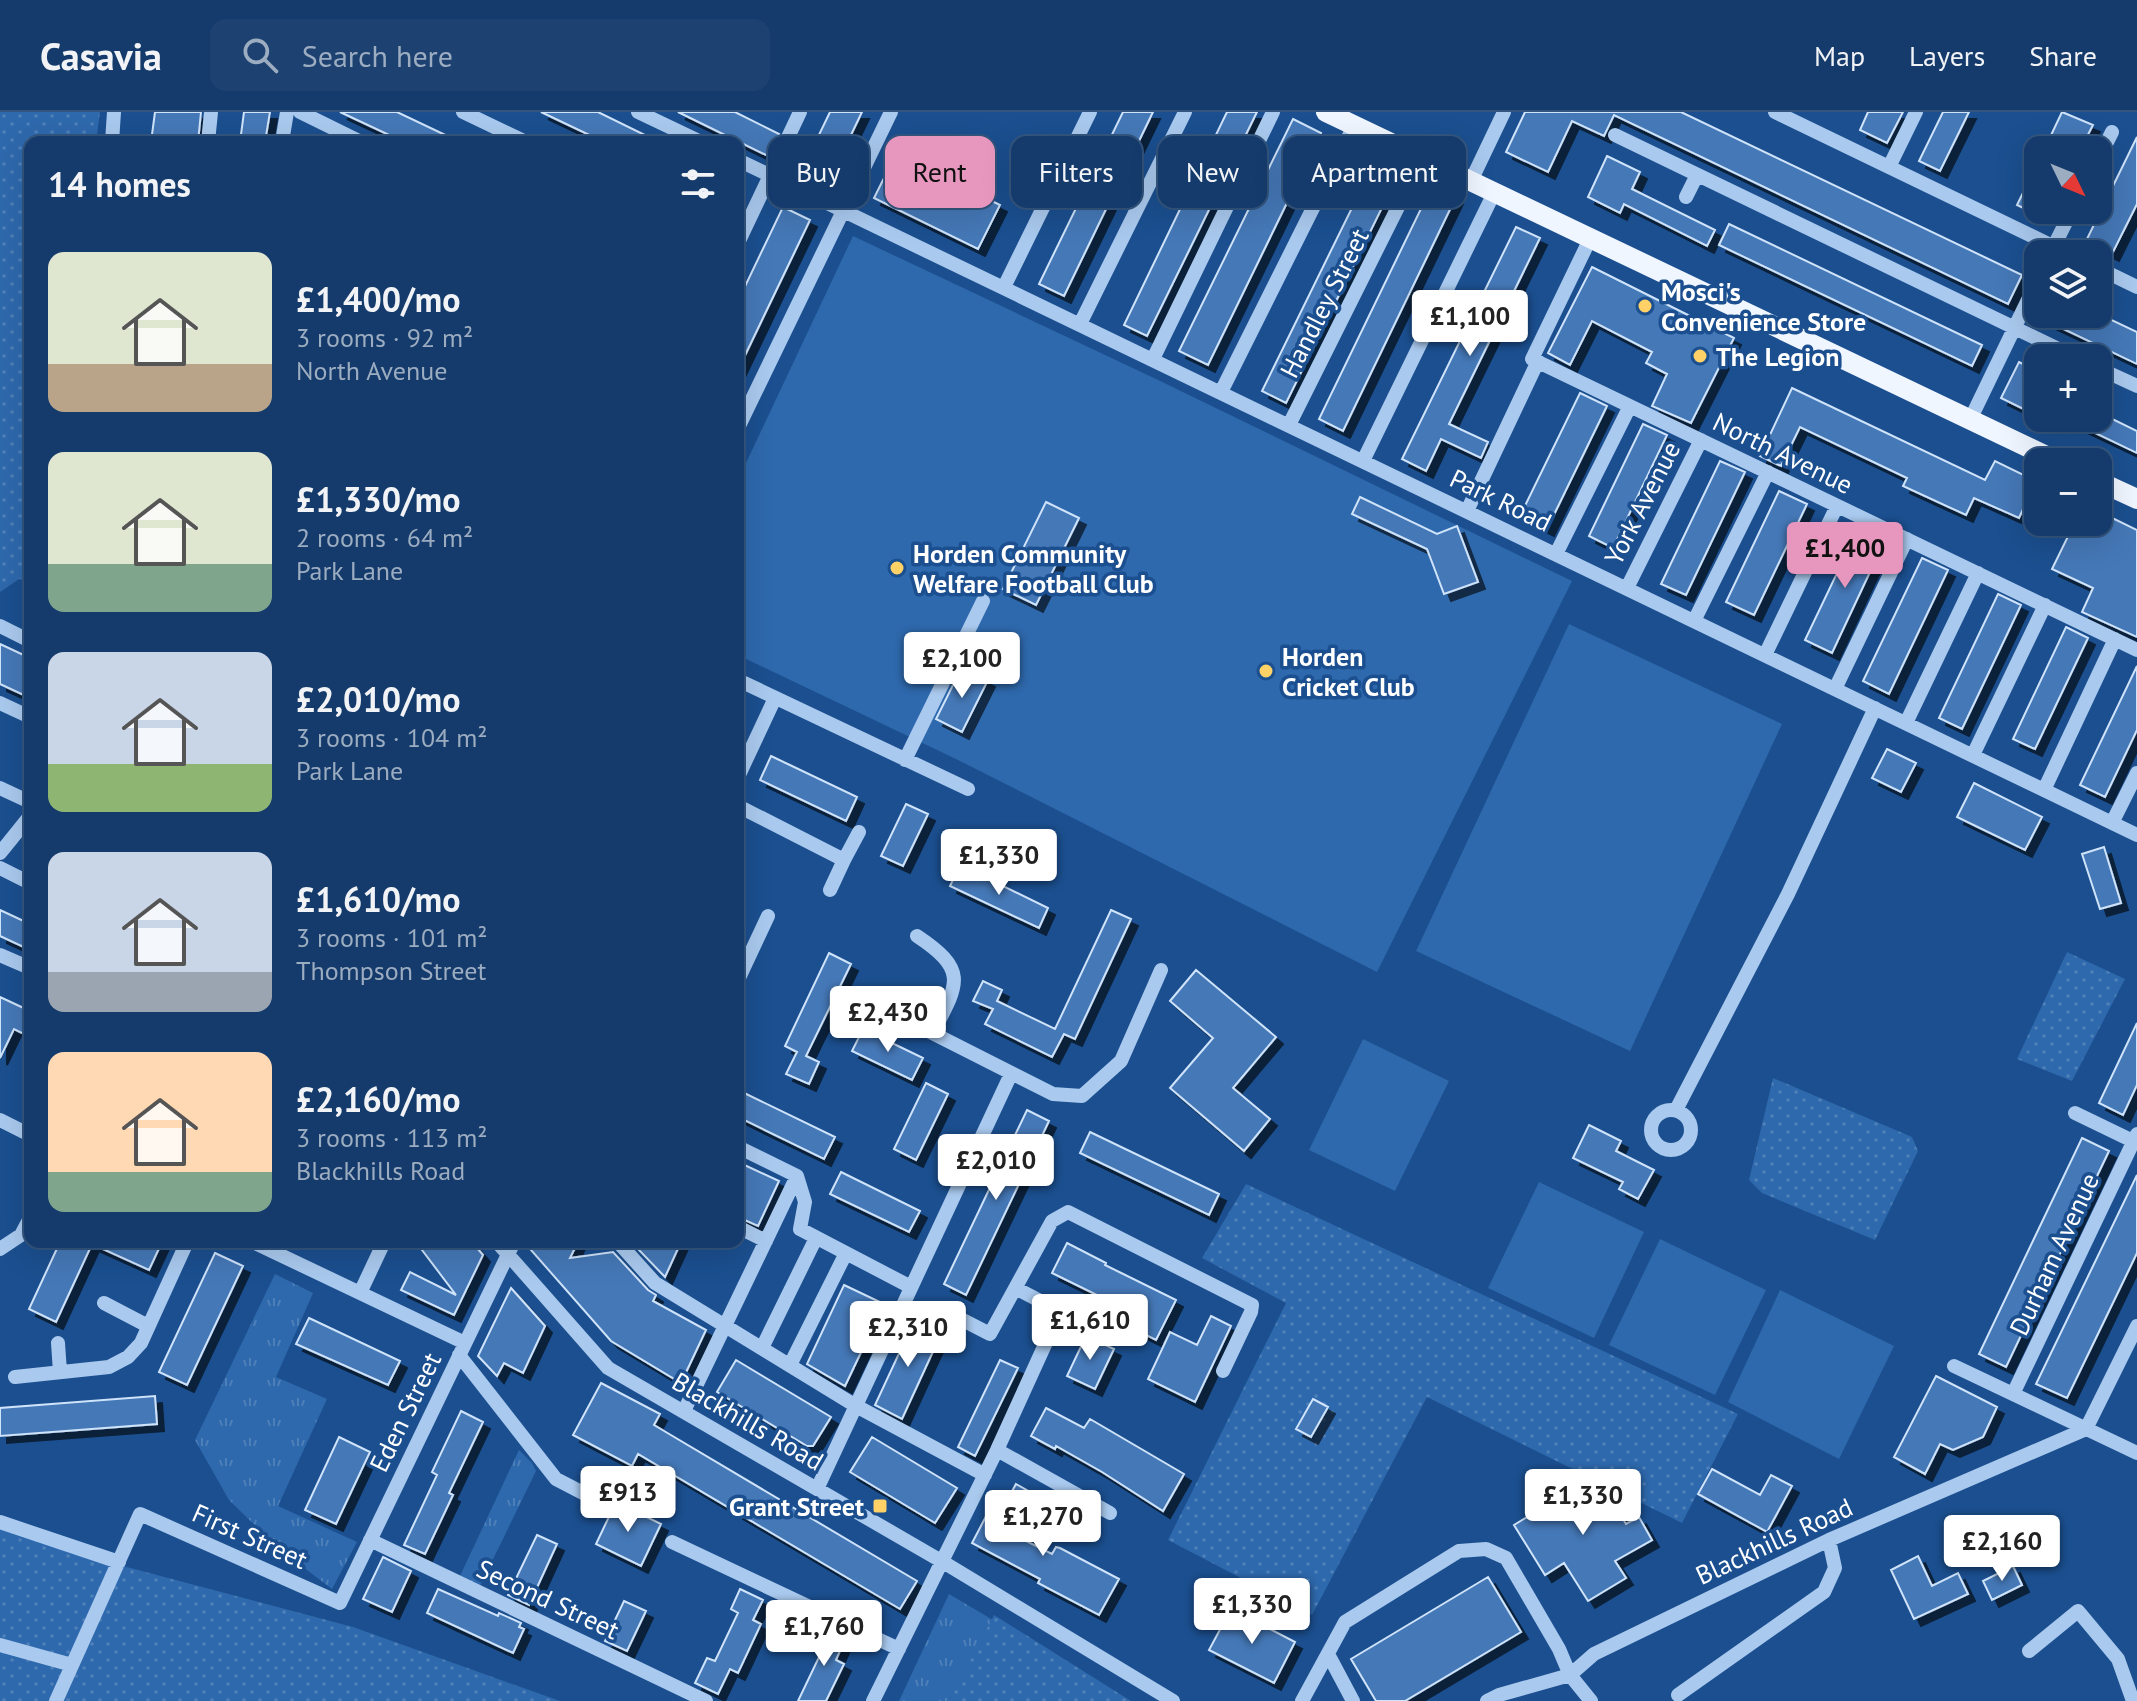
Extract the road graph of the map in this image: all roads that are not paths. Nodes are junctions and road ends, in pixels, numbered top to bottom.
1 (114, 112) edge
2 (211, 112) edge
3 (287, 112) edge
4 (300, 112) edge
5 (463, 112) edge
6 (638, 112) edge
7 (800, 112) edge
8 (891, 112) edge
9 (1090, 112) edge
10 (1185, 112) edge
11 (1273, 112) edge
12 (1326, 112) edge
13 (1504, 112) edge
14 (1775, 112) edge
15 (1916, 112) edge
16 (1350, 120) edge
17 (2112, 132) dead end
18 (1615, 135) dead end
19 (112, 136) edge
20 (209, 136) edge
21 (283, 136) edge
22 (349, 136) edge
23 (513, 136) edge
24 (688, 136) edge
25 (789, 136) edge
26 (1380, 136) edge
27 (2110, 136) edge
28 (744, 163) edge
29 (1889, 167) junction
30 (768, 174) edge
31 (1697, 175) junction
32 (768, 179) edge
33 (1466, 179) edge
34 (1471, 181) junction
35 (1494, 193) junction
36 (1686, 197) dead end
37 (839, 208) edge
38 (1398, 208) edge
39 (843, 210) junction
40 (744, 230) edge
41 (1590, 239) junction
42 (2032, 240) edge
43 (2112, 275) edge
44 (1004, 287) junction
45 (2137, 287) edge
46 (2024, 308) edge
47 (1080, 324) junction
48 (2014, 329) junction
49 (2047, 344) edge
50 (1153, 359) junction
51 (1538, 361) junction
52 (2112, 374) edge
53 (2137, 386) edge
54 (1221, 392) junction
55 (1630, 406) junction
56 (744, 416) edge
57 (1970, 420) junction
58 (1289, 425) junction
59 (1701, 440) junction
60 (2029, 448) edge
61 (1363, 461) junction
62 (1768, 472) junction
63 (2112, 487) edge
64 (2137, 499) edge
65 (1837, 506) junction
66 (1467, 511) junction
67 (1907, 539) junction
68 (1556, 554) junction
69 (1978, 573) junction
70 (1627, 588) junction
71 (983, 601) dead end
72 (2045, 605) junction
73 (1694, 621) junction
74 (0, 626) edge
75 (24, 638) edge
76 (2115, 639) junction
77 (2137, 650) edge
78 (1765, 655) junction
79 (744, 683) edge
80 (1835, 689) junction
81 (775, 698) junction
82 (0, 703) edge
83 (1875, 708) junction
84 (24, 714) edge
85 (1906, 723) junction
86 (1973, 755) junction
87 (905, 760) junction
88 (744, 764) edge
89 (2137, 773) edge
90 (0, 788) edge
91 (968, 789) dead end
92 (2044, 790) junction
93 (24, 799) edge
94 (744, 809) edge
95 (24, 823) edge
96 (2112, 823) junction
97 (859, 832) dead end
98 (2137, 835) edge
99 (0, 853) edge
100 (844, 860) junction
101 (0, 868) edge
102 (24, 880) edge
103 (830, 890) dead end
104 (768, 916) dead end
105 (917, 936) dead end
106 (0, 955) edge
107 (24, 965) edge
108 (744, 967) edge
109 (1161, 970) dead end
110 (871, 1002) dead end
111 (933, 1032) junction
112 (1011, 1074) junction
113 (1676, 1110) dead end
114 (2075, 1113) dead end
115 (0, 1120) edge
116 (24, 1132) edge
117 (2136, 1139) edge
118 (744, 1150) edge
119 (797, 1176) junction
120 (24, 1229) edge
121 (744, 1230) edge
122 (816, 1238) junction
123 (766, 1241) junction
124 (184, 1248) edge
125 (266, 1248) edge
126 (381, 1248) edge
127 (511, 1248) edge
128 (626, 1248) edge
129 (0, 1249) edge
130 (846, 1253) junction
131 (911, 1287) junction
132 (1017, 1289) junction
133 (360, 1293) junction
134 (104, 1303) dead end
135 (953, 1315) dead end
136 (725, 1325) junction
137 (148, 1326) junction
138 (2137, 1326) edge
139 (58, 1343) dead end
140 (762, 1348) junction
141 (462, 1349) junction
142 (790, 1365) junction
143 (1954, 1366) dead end
144 (1223, 1371) dead end
145 (60, 1372) junction
146 (15, 1377) dead end
147 (2013, 1394) junction
148 (856, 1406) junction
149 (684, 1411) junction
150 (2086, 1429) junction
151 (997, 1450) junction
152 (2137, 1453) edge
153 (985, 1475) junction
154 (817, 1489) junction
155 (583, 1493) dead end
156 (1110, 1513) dead end
157 (0, 1522) edge
158 (370, 1540) junction
159 (1829, 1540) junction
160 (672, 1542) dead end
161 (119, 1562) junction
162 (943, 1562) junction
163 (340, 1603) joint
164 (0, 1645) edge
165 (899, 1649) junction
166 (2029, 1651) dead end
167 (1328, 1654) junction
168 (72, 1665) junction
169 (1570, 1675) junction
170 (1678, 1695) dead end
171 (56, 1701) edge
172 (706, 1701) edge
173 (873, 1701) edge
174 (1173, 1701) edge
175 (1302, 1701) edge
176 (1353, 1701) edge
177 (1487, 1701) edge
178 (1591, 1701) edge
179 (2133, 1701) edge

1 - 19 street
2 - 20 street
3 - 21 street
4 - 22 street
5 - 23 street
6 - 24 street
7 - 25 street
8 - 39 street
9 - 44 street
10 - 47 street
11 - 50 street
12 - 16 main road
13 - 34 street
14 - 29 street
15 - 29 street
16 - 26 main road
16 - 54 street
17 - 27 street
18 - 31 street
28 - 30 street, Park Road
29 - 42 street
31 - 36 street
31 - 48 street
32 - 40 street
33 - 34 main road
34 - 35 main road
35 - 41 main road
35 - 61 street
37 - 39 street, Park Road
38 - 58 street, Handley Street
39 - 44 street, Park Road
39 - 56 street
41 - 51 street
41 - 57 main road
43 - 45 street
44 - 47 street, Park Road
46 - 48 street
47 - 50 street, Park Road
48 - 49 street
48 - 57 street
50 - 54 street, Park Road
51 - 55 street, North Avenue
51 - 66 street
52 - 53 street
54 - 58 street, Park Road
55 - 59 street, North Avenue
55 - 68 street
57 - 60 main road
58 - 61 street, Park Road
59 - 62 street, North Avenue
59 - 70 street, York Avenue
61 - 66 street, Park Road
62 - 65 street, North Avenue
62 - 73 street
63 - 64 main road
65 - 67 street, North Avenue
65 - 78 street
66 - 68 street, Park Road
67 - 69 street, North Avenue
67 - 80 street
68 - 70 street, Park Road
69 - 72 street, North Avenue
69 - 85 street
70 - 73 street, Park Road
71 - 87 street
72 - 76 street, North Avenue
72 - 86 street
73 - 78 street, Park Road
74 - 75 street
76 - 77 street, North Avenue
76 - 92 street
78 - 80 street, Park Road
79 - 81 street
80 - 83 street, Park Road
81 - 87 street
81 - 88 street
82 - 84 street
83 - 85 street, Park Road
83 - 113 street
85 - 86 street, Park Road
86 - 92 street, Park Road
87 - 91 street
89 - 96 street
90 - 93 street
92 - 96 street, Park Road
94 - 100 street
95 - 99 street
96 - 98 street, Park Road
97 - 100 street
100 - 103 street
101 - 102 street
104 - 108 street
105 - 111 street
106 - 107 street
109 - 112 street
110 - 111 street
111 - 112 street
112 - 131 street
114 - 117 street
115 - 116 street
117 - 147 street, Durham Avenue
118 - 119 street
119 - 122 street
119 - 123 street
120 - 129 street
121 - 123 street
122 - 130 street
122 - 140 street
123 - 136 street
124 - 137 street
125 - 133 street
126 - 133 street
127 - 141 street, Eden Street
127 - 149 street, Blackhills Road
128 - 136 street
130 - 131 street
130 - 142 street
131 - 148 street
132 - 135 street
132 - 144 street
132 - 151 street
133 - 141 street
134 - 137 street
136 - 140 street
136 - 149 street
137 - 145 street
138 - 150 street
139 - 145 street
140 - 142 street
141 - 155 street
141 - 158 street, Eden Street
142 - 148 street
143 - 147 street
145 - 146 street
147 - 150 street
148 - 153 street
148 - 154 street
149 - 154 street, Blackhills Road
150 - 152 street
150 - 159 street, Blackhills Road
151 - 153 street
151 - 156 street
153 - 162 street
154 - 162 street, Blackhills Road
157 - 161 street
158 - 163 street, Eden Street
158 - 172 street, Second Street
159 - 169 street, Blackhills Road
159 - 170 street
160 - 165 street
161 - 163 street, First Street
161 - 168 street
162 - 165 street
162 - 174 street, Blackhills Road
164 - 168 street
165 - 173 street
166 - 179 street
167 - 169 street
167 - 175 street
167 - 176 street
168 - 171 street
169 - 177 street, Blackhills Road
169 - 178 street

